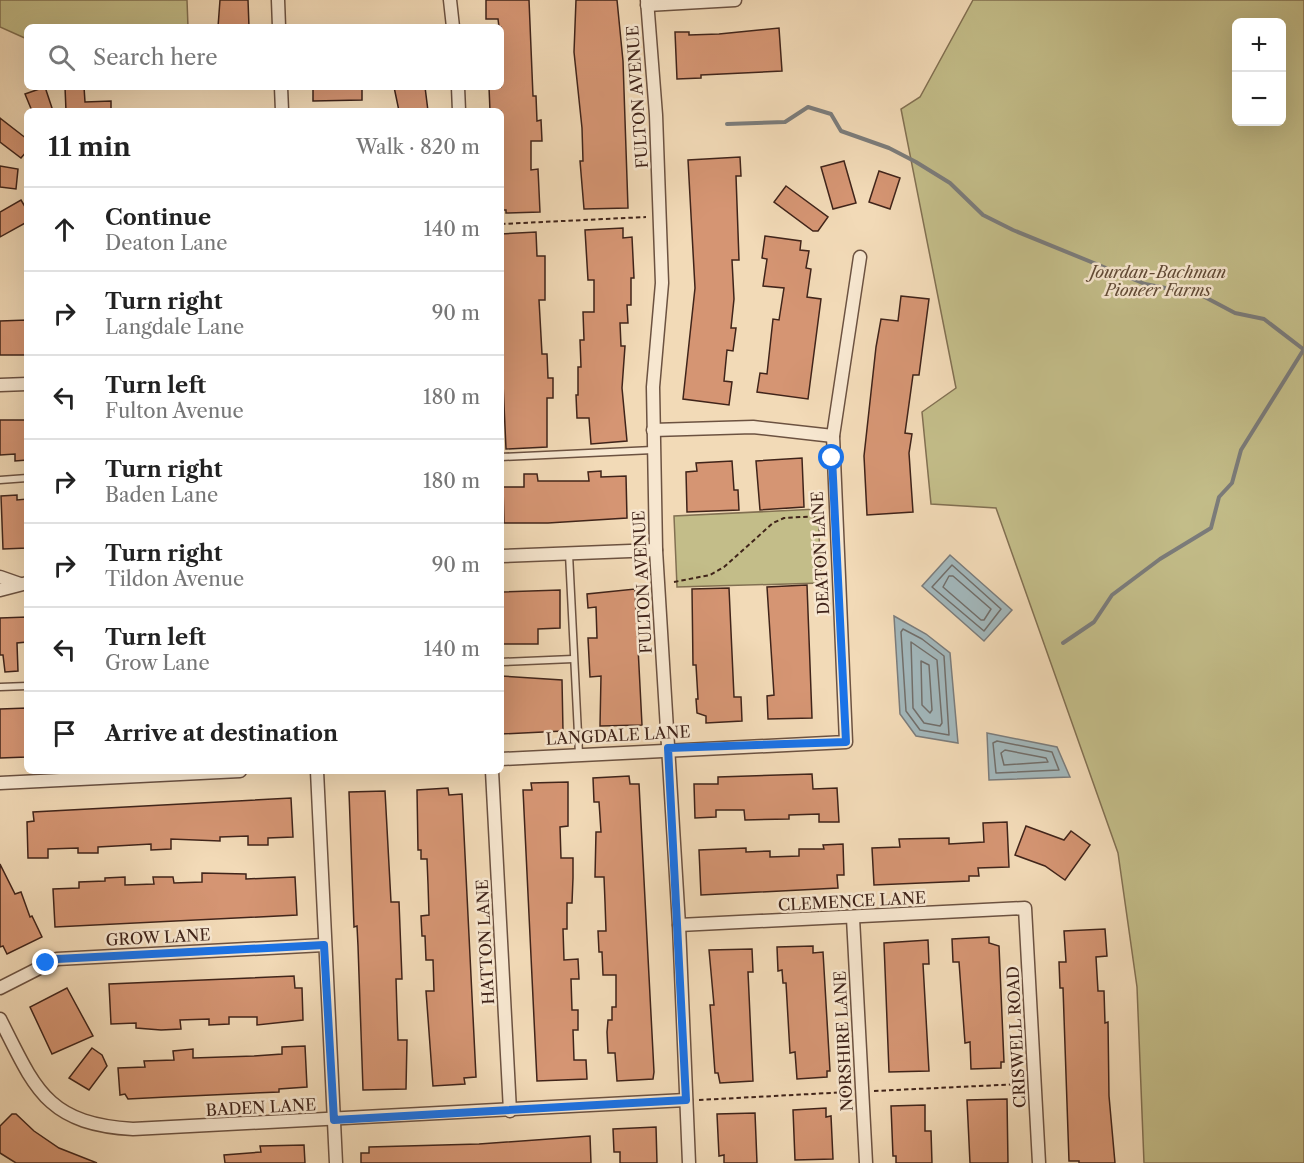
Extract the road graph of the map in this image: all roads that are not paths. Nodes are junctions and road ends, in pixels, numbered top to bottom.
1 (278, 0) edge
2 (450, 0) edge
3 (735, 0) edge
4 (647, 2) edge
5 (279, 24) edge
6 (453, 24) edge
7 (281, 90) edge
8 (458, 90) edge
9 (282, 108) edge
10 (459, 108) edge
11 (860, 257) dead end
12 (24, 384) edge
13 (0, 385) edge
14 (653, 430) junction
15 (832, 436) junction
16 (653, 450) junction
17 (504, 458) edge
18 (24, 478) edge
19 (0, 480) edge
20 (656, 550) junction
21 (569, 554) junction
22 (504, 556) edge
23 (0, 577) edge
24 (24, 584) edge
25 (0, 590) edge
26 (573, 658) junction
27 (504, 662) edge
28 (24, 686) edge
29 (0, 687) edge
30 (846, 742) joint
31 (668, 748) junction
32 (579, 754) junction
33 (504, 759) edge
34 (180, 774) edge
35 (317, 774) edge
36 (492, 774) edge
37 (0, 783) edge
38 (1025, 908) joint
39 (853, 918) junction
40 (679, 925) junction
41 (324, 945) junction
42 (0, 988) edge
43 (0, 1019) edge
44 (686, 1100) junction
45 (510, 1111) junction
46 (334, 1120) junction
47 (336, 1163) edge
48 (689, 1163) edge
49 (866, 1163) edge
50 (1039, 1163) edge

1 - 5 street
2 - 6 street
3 - 4 street
4 - 14 street, FULTON AVENUE
7 - 9 street
8 - 10 street
11 - 15 street, DEATON LANE
12 - 13 street
14 - 15 street
14 - 16 street, FULTON AVENUE
15 - 30 street, DEATON LANE
16 - 17 lane
16 - 20 street, FULTON AVENUE
18 - 19 lane
20 - 21 street
20 - 31 street, FULTON AVENUE
21 - 22 street
21 - 26 lane
23 - 24 street
24 - 25 street
26 - 27 lane
26 - 32 lane
28 - 29 lane
30 - 31 street, LANGDALE LANE
31 - 32 street, LANGDALE LANE
31 - 40 street, FULTON AVENUE
32 - 33 street, LANGDALE LANE
34 - 37 street
35 - 41 street
36 - 45 street, HATTON LANE
38 - 39 street, CLEMENCE LANE
38 - 50 street, CRISWELL ROAD
39 - 40 street, CLEMENCE LANE
39 - 49 street, NORSHIRE LANE
40 - 44 street, FULTON AVENUE
41 - 42 street, GROW LANE
41 - 46 street
43 - 46 street, BADEN LANE
44 - 45 street, BADEN LANE
44 - 48 street, FULTON AVENUE
45 - 46 street, BADEN LANE
46 - 47 street

